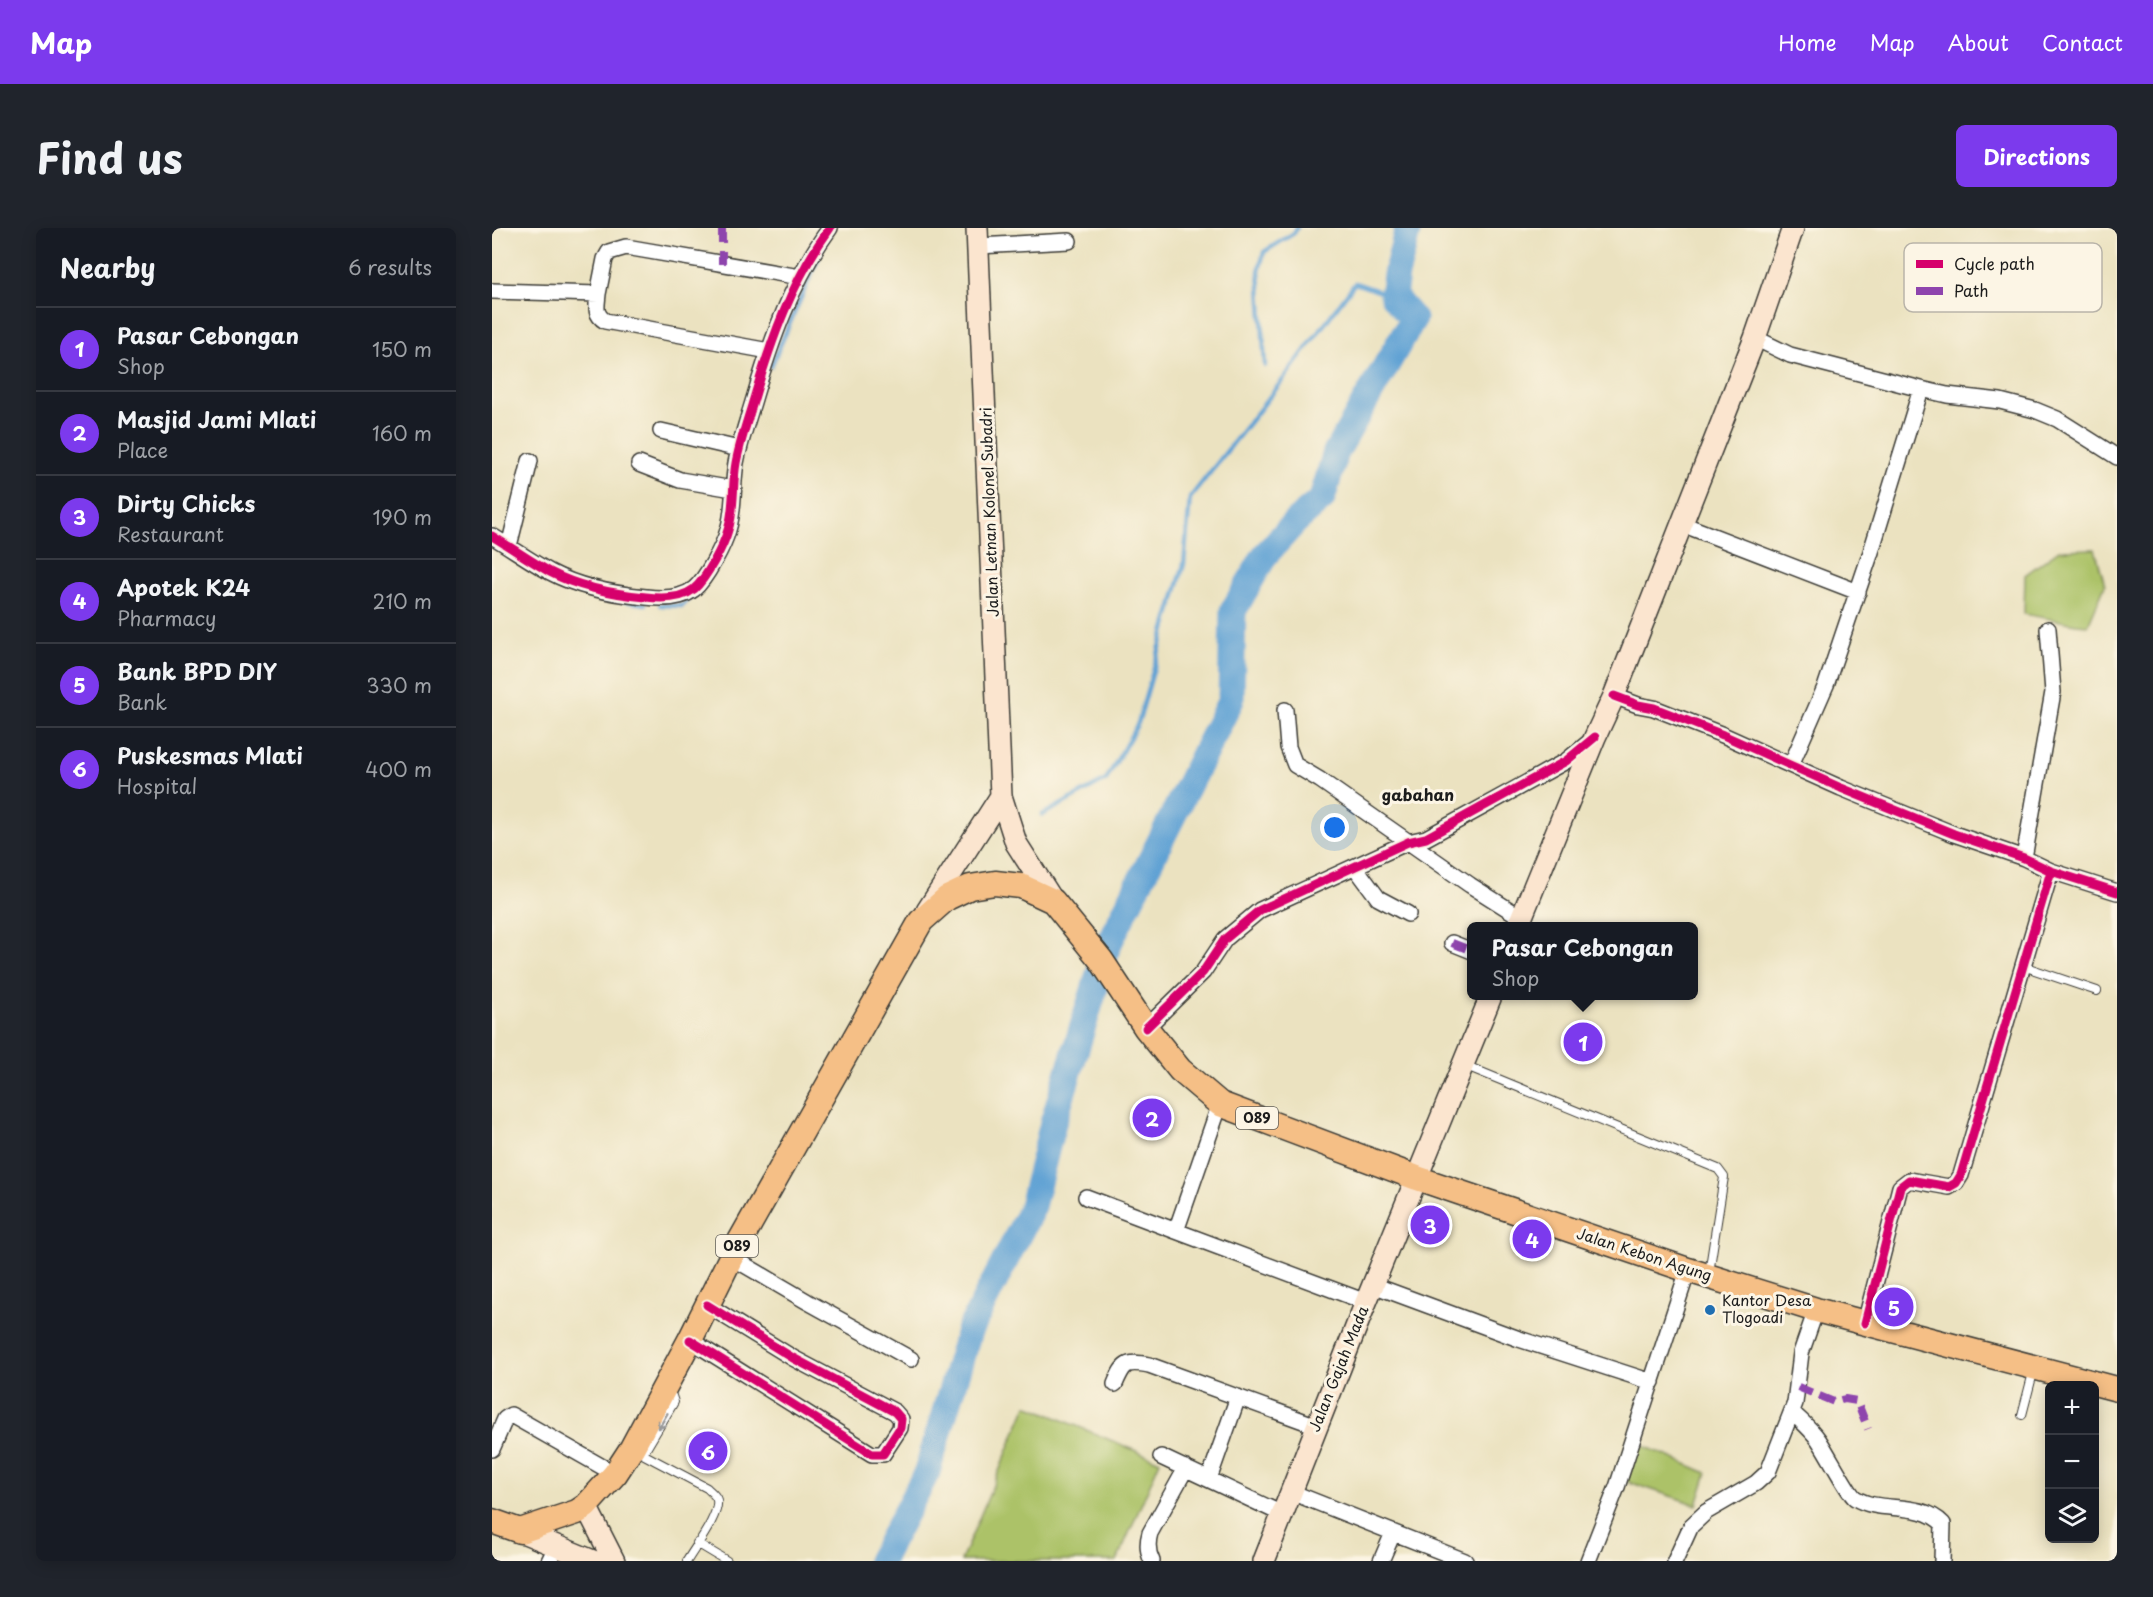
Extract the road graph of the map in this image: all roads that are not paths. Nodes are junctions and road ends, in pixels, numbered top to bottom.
1 (830, 228) edge
2 (1793, 228) edge
3 (977, 237) edge
4 (1069, 241) dead end
5 (800, 277) junction
6 (492, 291) edge
7 (598, 294) junction
8 (1755, 338) junction
9 (769, 351) junction
10 (1921, 389) junction
11 (661, 431) dead end
12 (739, 449) junction
13 (2117, 456) edge
14 (530, 461) dead end
15 (639, 464) dead end
16 (733, 489) junction
17 (1682, 524) junction
18 (492, 536) edge
19 (509, 546) junction
20 (1858, 592) junction
21 (2048, 629) dead end
22 (1614, 696) junction
23 (1285, 710) dead end
24 (1595, 737) junction
25 (1791, 765) junction
26 (1001, 796) junction
27 (1408, 842) junction
28 (2024, 858) junction
29 (1355, 867) junction
30 (2051, 871) junction
31 (2117, 892) edge
32 (1053, 901) junction
33 (1408, 914) dead end
34 (921, 921) junction
35 (1520, 922) edge
36 (1452, 943) dead end
37 (1467, 949) edge
38 (2023, 966) junction
39 (2097, 991) dead end
40 (1489, 1000) edge
41 (1140, 1018) junction
42 (1462, 1065) junction
43 (1220, 1104) junction
44 (1417, 1178) junction
45 (1086, 1197) dead end
46 (1176, 1231) junction
47 (731, 1257) junction
48 (1699, 1273) junction
49 (1369, 1293) junction
50 (707, 1305) junction
51 (1816, 1310) junction
52 (1865, 1323) junction
53 (690, 1340) junction
54 (911, 1359) dead end
55 (2034, 1367) junction
56 (1652, 1382) junction
57 (1115, 1384) dead end
58 (2117, 1389) edge
59 (1238, 1397) junction
60 (1792, 1412) junction
61 (2022, 1415) dead end
62 (1317, 1426) junction
63 (492, 1449) edge
64 (637, 1451) junction
65 (1161, 1457) dead end
66 (1186, 1468) junction
67 (615, 1474) junction
68 (1209, 1479) junction
69 (1291, 1492) junction
70 (586, 1506) junction
71 (1282, 1514) junction
72 (492, 1521) edge
73 (520, 1531) junction
74 (1393, 1533) junction
75 (698, 1543) junction
76 (553, 1553) edge
77 (593, 1561) edge
78 (614, 1561) edge
79 (687, 1561) edge
80 (727, 1561) edge
81 (1152, 1561) edge
82 (1264, 1561) edge
83 (1381, 1561) edge
84 (1465, 1561) edge
85 (1588, 1561) edge
86 (1675, 1561) edge
87 (1942, 1561) edge

1 - 5 street
2 - 8 main road
3 - 4 street
3 - 26 main road, Jalan Letnan Kolonel Subadri
5 - 7 street
5 - 9 street
6 - 7 street
7 - 9 street
8 - 10 street
8 - 17 main road
9 - 12 street
10 - 13 street
10 - 20 street
11 - 12 street
12 - 16 street
14 - 19 street
15 - 16 street
16 - 19 street
17 - 20 street
17 - 22 main road
18 - 19 street
20 - 25 street
21 - 28 street
22 - 24 main road
22 - 25 street
23 - 27 street
24 - 27 street
24 - 35 main road
25 - 28 street
26 - 32 main road, Jalan Letnan Kolonel Subadri
26 - 34 main road
27 - 29 street
27 - 35 street
28 - 30 street
29 - 33 street
29 - 41 street
30 - 31 street
30 - 38 street
32 - 34 main road, 089
32 - 41 main road, 089
34 - 47 main road, 089
36 - 37 street
38 - 39 lane
38 - 52 street
40 - 42 main road, Jalan Gajah Mada
41 - 43 main road, 089
42 - 44 main road, Jalan Gajah Mada
42 - 48 lane
43 - 44 main road, 089
43 - 46 street
44 - 48 main road, Jalan Kebon Agung
44 - 49 main road, Jalan Gajah Mada
45 - 46 street
46 - 49 street
47 - 50 main road, 089
47 - 54 street
48 - 51 main road, Jalan Kebon Agung
48 - 56 street
49 - 56 street
49 - 62 main road, Jalan Gajah Mada
50 - 53 main road, 089
50 - 53 street
51 - 52 main road, Jalan Kebon Agung
51 - 60 street
52 - 55 main road, Jalan Kebon Agung
53 - 64 main road, 089
55 - 58 main road, Jalan Kebon Agung
55 - 61 lane
56 - 85 street
57 - 59 street
59 - 62 street
59 - 68 street
60 - 86 street
60 - 87 street
62 - 69 main road, Jalan Gajah Mada
63 - 67 street
64 - 67 main road, 089
64 - 75 lane
65 - 66 street
66 - 68 street
66 - 81 street
67 - 70 main road, 089
68 - 71 street
69 - 71 main road, Jalan Gajah Mada
69 - 74 street
70 - 73 main road, 089
70 - 78 main road
71 - 82 main road, Jalan Gajah Mada
72 - 73 main road
73 - 76 main road
74 - 83 street
74 - 84 street
75 - 79 lane
75 - 80 lane
76 - 77 main road

